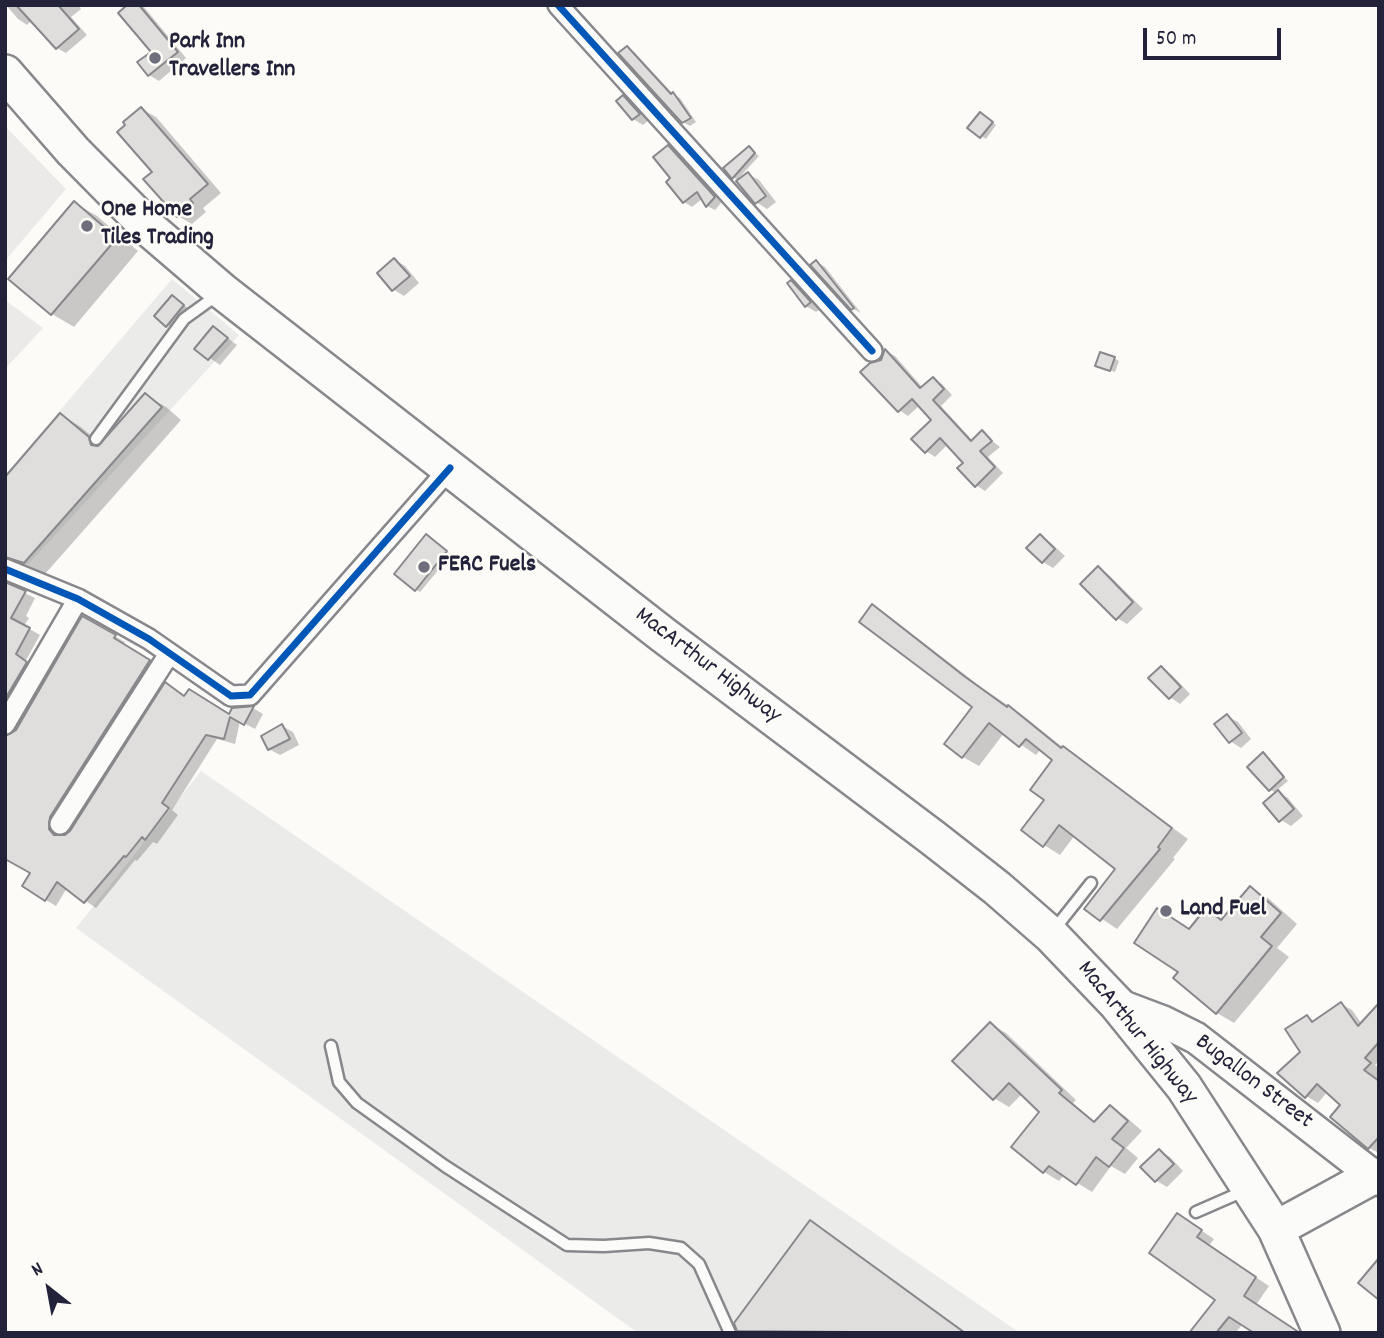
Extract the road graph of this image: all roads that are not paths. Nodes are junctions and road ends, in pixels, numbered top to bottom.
1 (558, 5) edge
2 (5, 73) edge
3 (222, 291) junction
4 (872, 351) dead end
5 (96, 439) dead end
6 (450, 468) junction
7 (5, 569) edge
8 (78, 599) junction
9 (169, 654) junction
10 (5, 724) edge
11 (60, 824) dead end
12 (1091, 883) dead end
13 (1051, 934) junction
14 (1117, 1004) junction
15 (331, 1046) dead end
16 (1376, 1178) edge
17 (1251, 1188) junction
18 (1196, 1212) dead end
19 (1276, 1229) junction
20 (730, 1333) edge
21 (1322, 1333) edge

1 - 4 street
2 - 3 highway, MacArthur Highway
3 - 5 lane
3 - 6 highway, MacArthur Highway
6 - 9 street
6 - 13 highway, MacArthur Highway
7 - 8 street
8 - 9 street
8 - 10 street
9 - 11 street
12 - 13 lane
13 - 14 highway, MacArthur Highway
14 - 16 main road, Bugallon Street
14 - 17 highway, MacArthur Highway
15 - 20 lane
16 - 19 highway
17 - 18 lane
17 - 19 highway, MacArthur Highway
19 - 21 highway, MacArthur Highway

